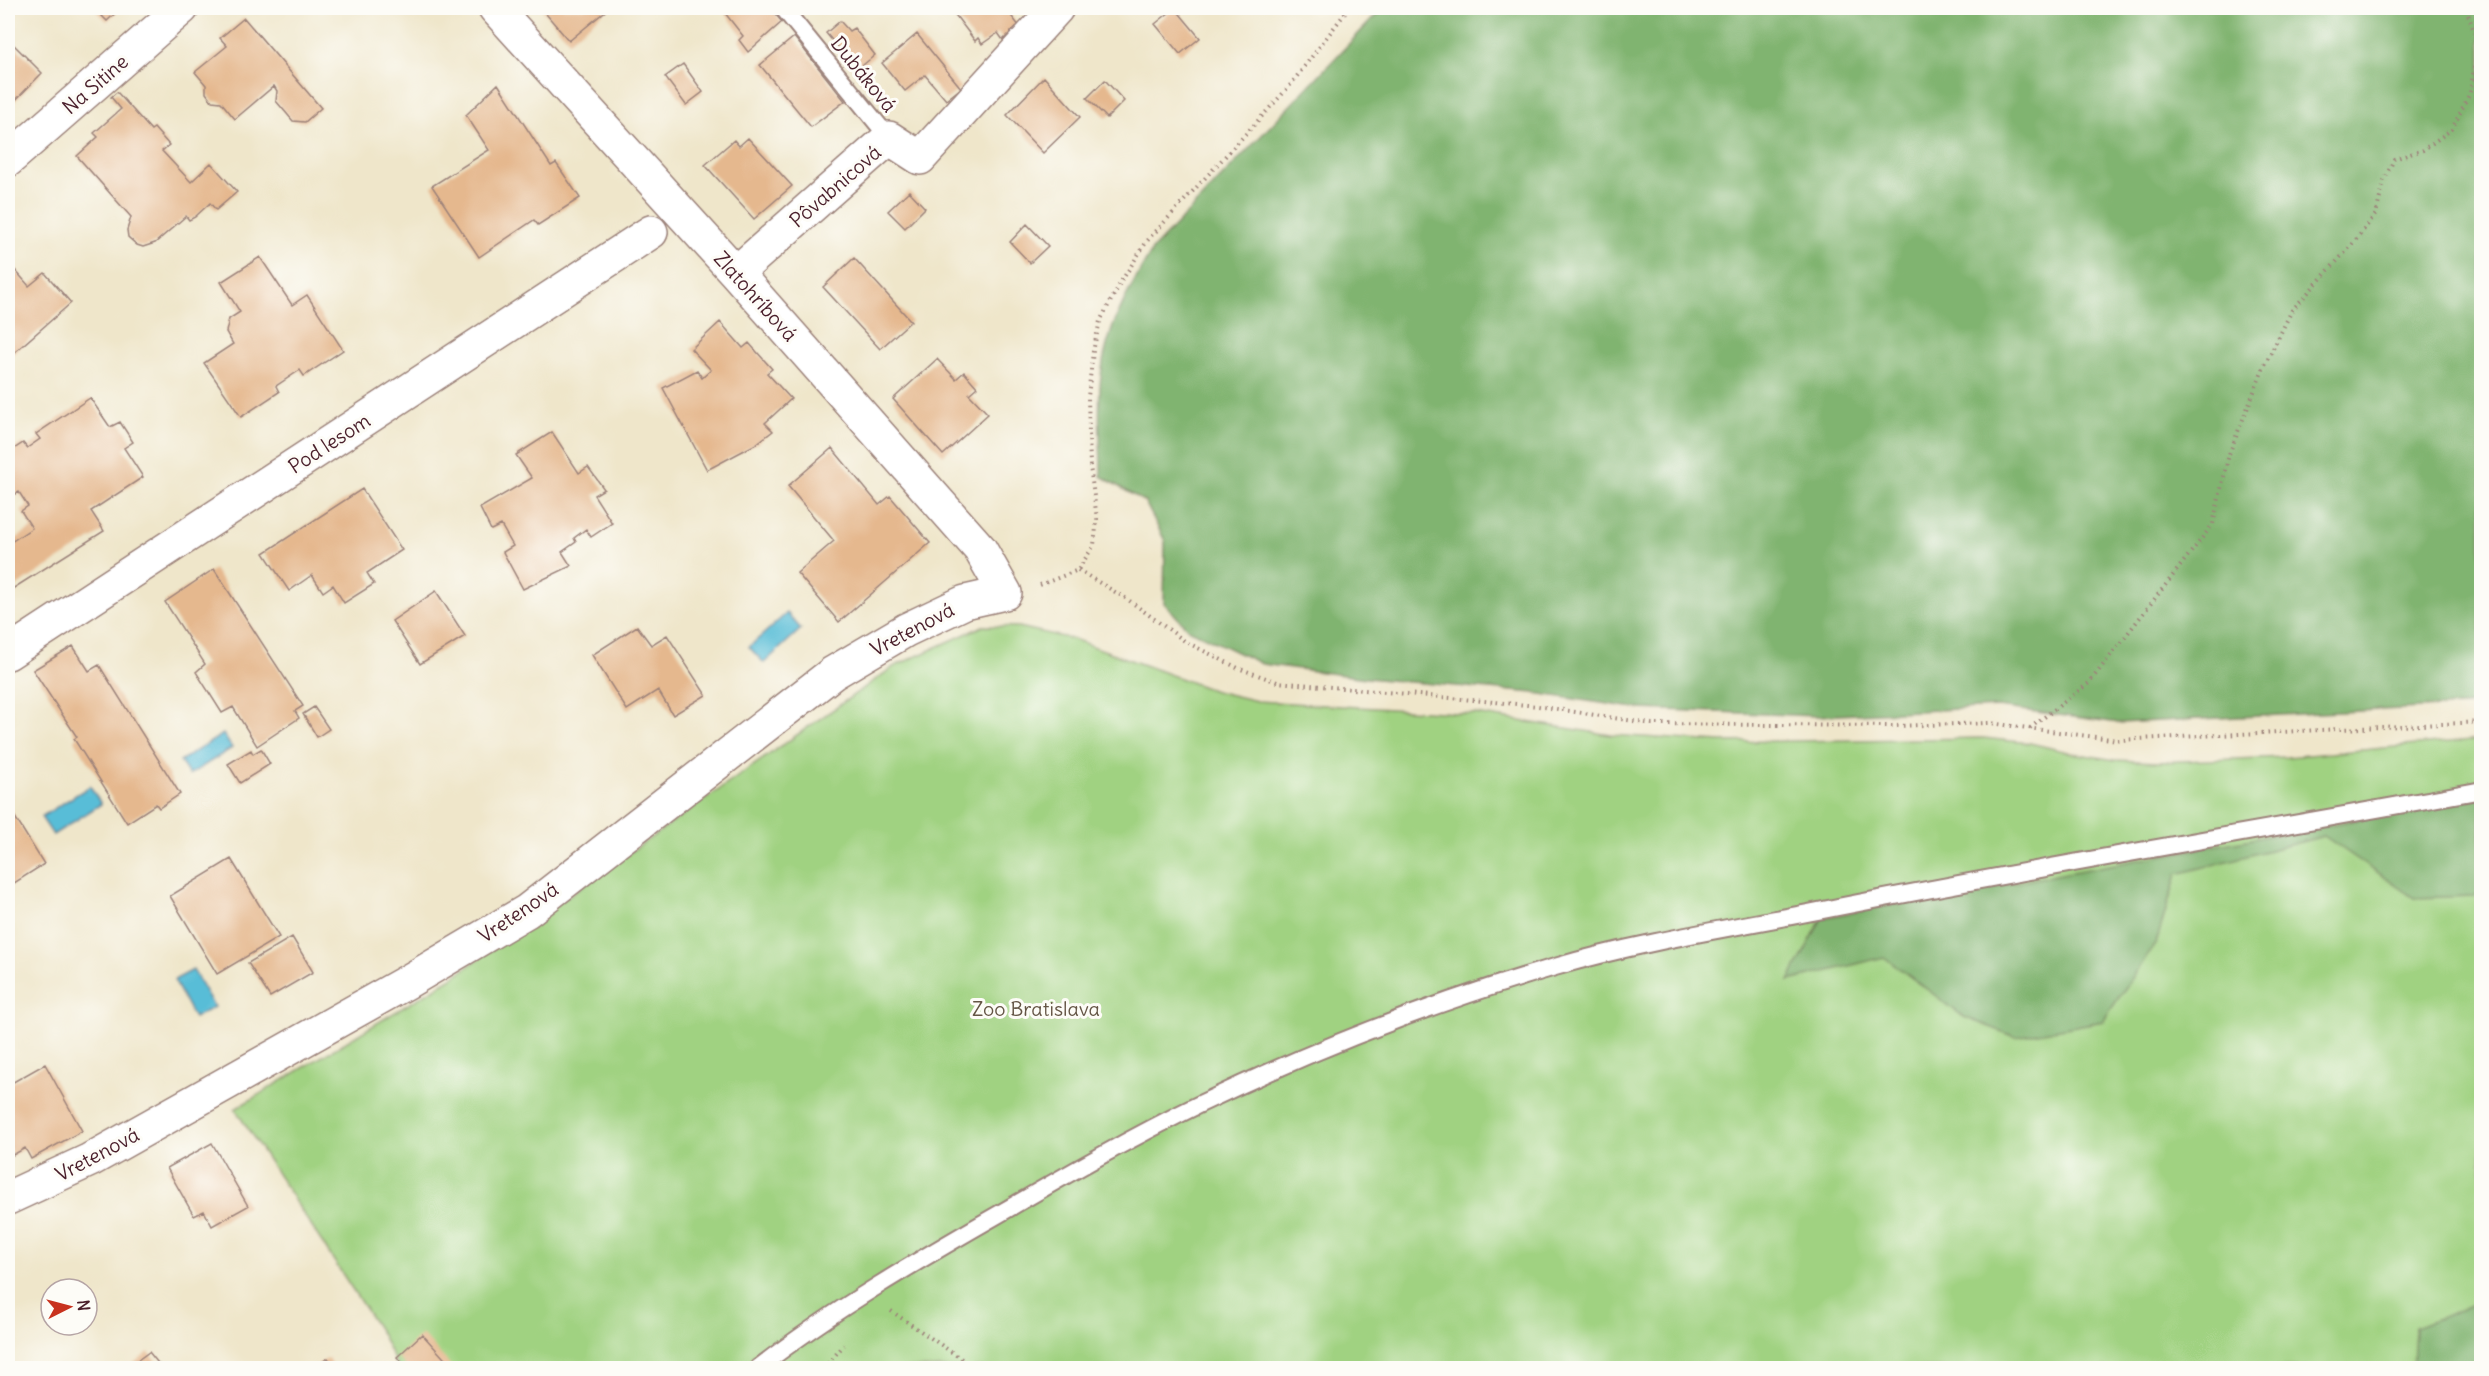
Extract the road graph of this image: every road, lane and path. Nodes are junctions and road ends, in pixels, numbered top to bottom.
1 (182, 8) edge
2 (495, 8) edge
3 (783, 8) edge
4 (1057, 8) edge
5 (1349, 8) edge
6 (2466, 8) edge
7 (889, 138) junction
8 (8, 160) edge
9 (651, 232) dead end
10 (736, 273) junction
11 (1005, 593) joint
12 (8, 653) edge
13 (2481, 722) edge
14 (2029, 729) junction
15 (2481, 790) edge
16 (8, 1198) edge
17 (883, 1305) dead end
18 (758, 1368) edge
19 (975, 1368) edge

1 - 8 street, Na Sitine
2 - 10 street, Zlatohríbová
3 - 7 lane, Dubáková
4 - 7 street, Pôvabnicová
5 - 14 path
6 - 14 path
7 - 10 street, Pôvabnicová
9 - 12 street, Pod lesom
10 - 11 street, Zlatohríbová
11 - 16 street, Vretenová
13 - 14 path
15 - 18 lane
17 - 19 path

